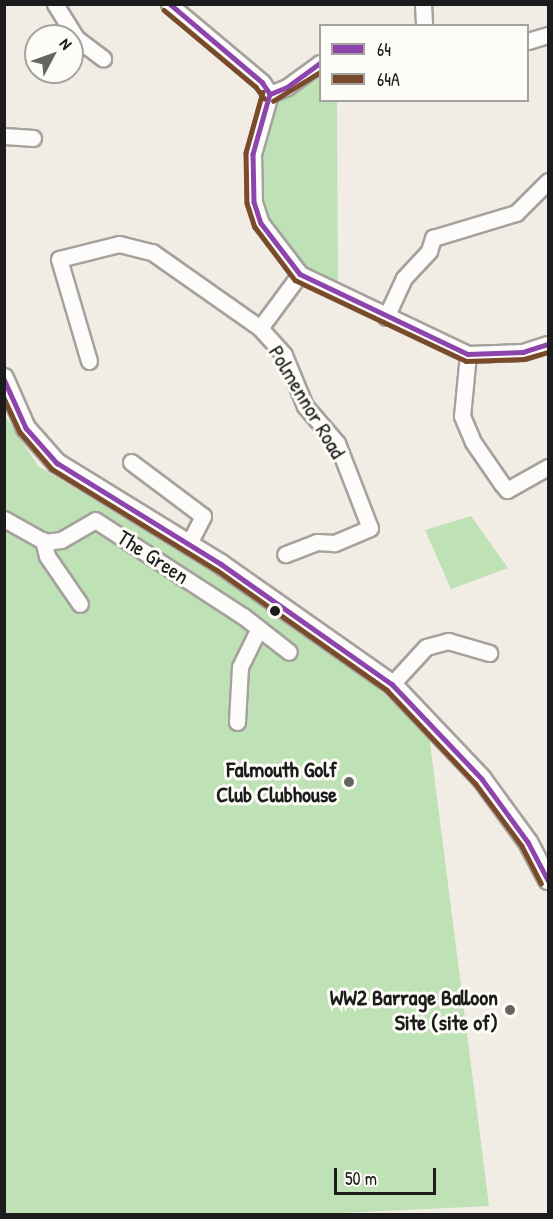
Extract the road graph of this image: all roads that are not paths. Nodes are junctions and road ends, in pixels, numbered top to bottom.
1 (55, 4) edge
2 (169, 4) edge
3 (423, 4) edge
4 (424, 24) edge
5 (549, 35) edge
6 (529, 41) edge
7 (103, 58) dead end
8 (319, 64) edge
9 (270, 94) junction
10 (4, 136) edge
11 (33, 138) dead end
12 (549, 181) edge
13 (300, 274) junction
14 (386, 317) junction
15 (260, 328) junction
16 (549, 344) edge
17 (468, 354) junction
18 (89, 361) dead end
19 (4, 378) edge
20 (131, 462) dead end
21 (549, 467) edge
22 (4, 519) edge
23 (43, 540) junction
24 (189, 543) junction
25 (285, 554) dead end
26 (80, 604) dead end
27 (259, 628) junction
28 (289, 652) dead end
29 (489, 653) dead end
30 (392, 684) junction
31 (237, 722) dead end
32 (549, 880) edge

1 - 7 street
2 - 9 street
3 - 4 street
5 - 6 street
8 - 9 street
9 - 13 street
10 - 11 street
12 - 14 street
13 - 14 street
13 - 15 street, Polmennor Road
14 - 17 street
15 - 18 street, Polmennor Road
15 - 25 street, Polmennor Road
16 - 17 street
17 - 21 street
19 - 24 street
20 - 24 street
22 - 23 street
23 - 26 street
23 - 27 street, The Green
24 - 30 street
27 - 28 street, The Green
27 - 31 street
29 - 30 street
30 - 32 street

